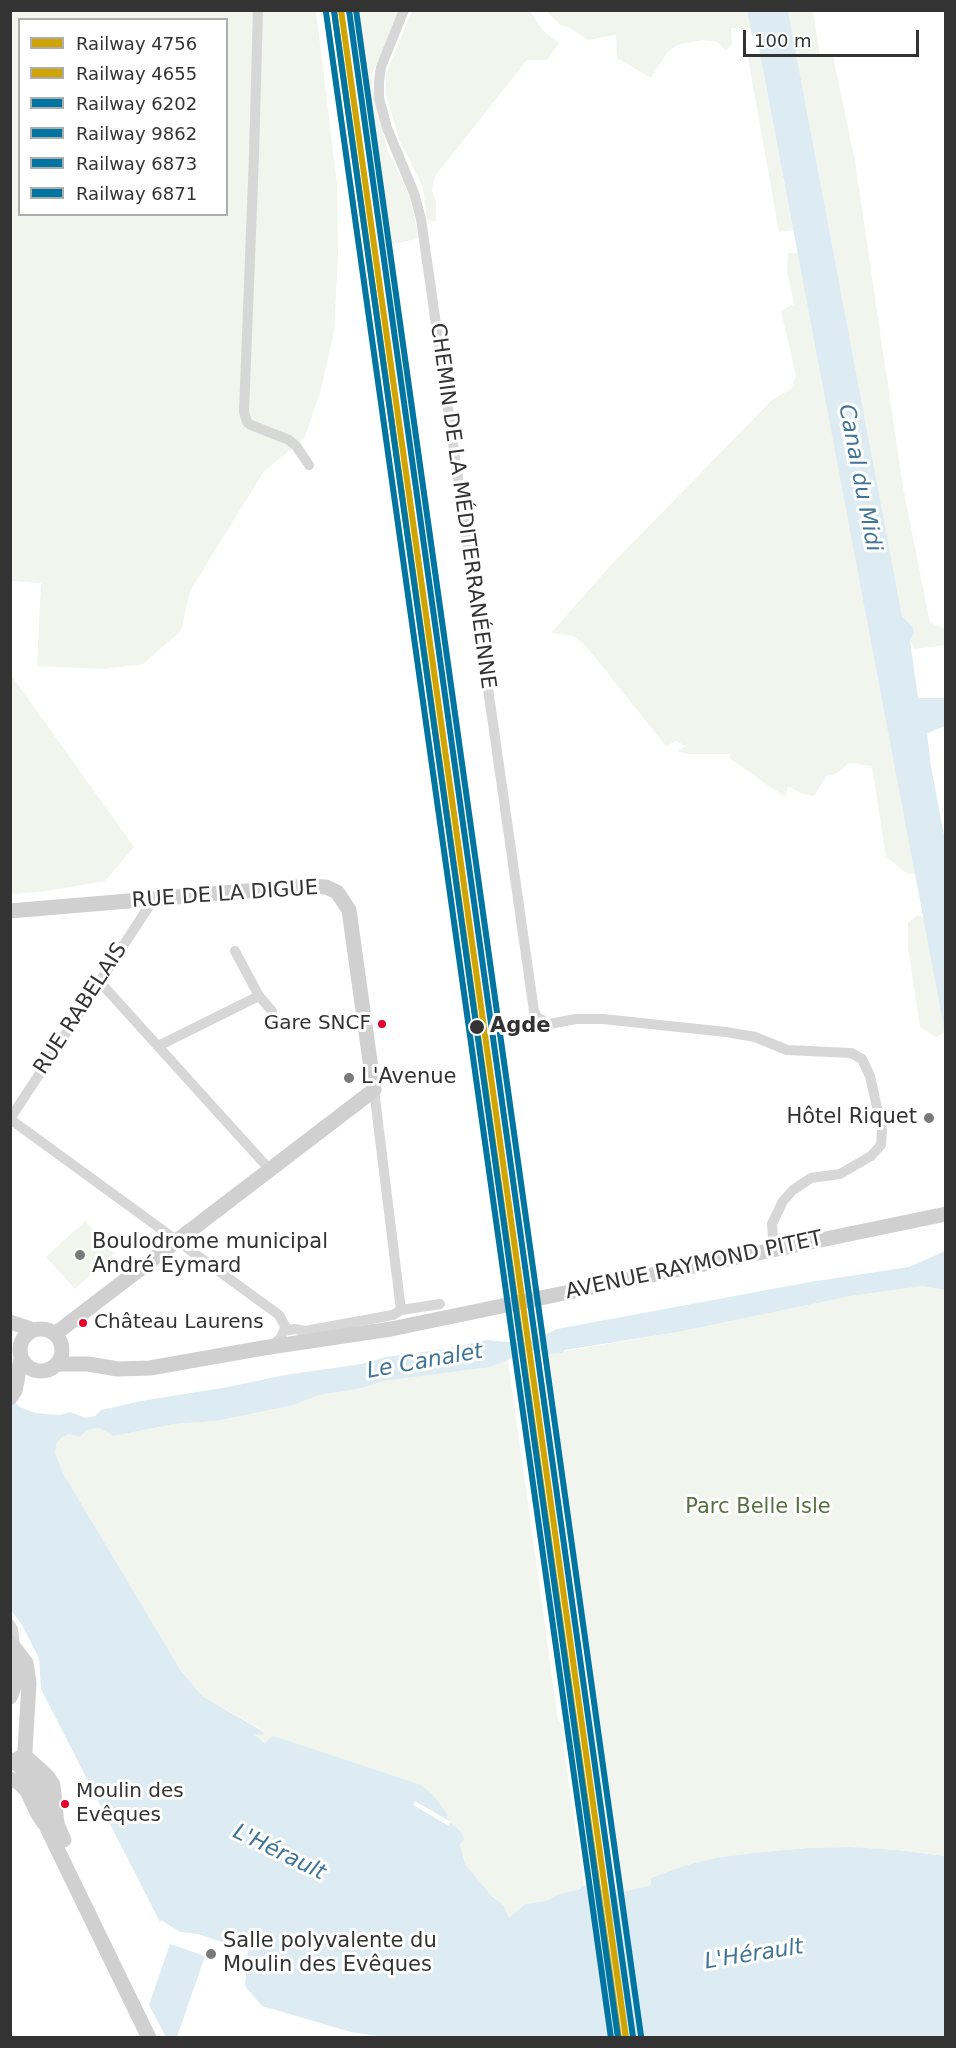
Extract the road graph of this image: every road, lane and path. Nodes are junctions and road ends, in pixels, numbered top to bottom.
1 (258, 10) edge
2 (404, 10) edge
3 (309, 465) dead end
4 (153, 900) junction
5 (10, 911) edge
6 (235, 951) dead end
7 (99, 981) junction
8 (259, 996) junction
9 (272, 1011) dead end
10 (158, 1046) junction
11 (374, 1090) junction
12 (10, 1119) edge
13 (270, 1170) junction
14 (945, 1214) edge
15 (177, 1241) junction
16 (774, 1250) junction
17 (440, 1304) dead end
18 (401, 1310) junction
19 (11, 1322) edge
20 (34, 1330) junction
21 (284, 1331) junction
22 (22, 1341) junction
23 (58, 1341) junction
24 (270, 1347) junction
25 (21, 1359) junction
26 (57, 1364) junction
27 (88, 1364) junction
28 (41, 1372) junction
29 (13, 1395) edge
30 (10, 1624) edge
31 (12, 1649) edge
32 (10, 1697) edge
33 (10, 1706) edge
34 (26, 1719) junction
35 (14, 1760) edge
36 (10, 1779) edge
37 (47, 1828) junction
38 (119, 1976) junction
39 (150, 2037) edge

1 - 3 street
2 - 16 street, CHEMIN DE LA MÉDITERRANÉENNE
4 - 5 main road, RUE DE LA DIGUE
4 - 7 street, RUE RABELAIS
4 - 11 main road, RUE DE LA DIGUE
6 - 8 street
7 - 10 street
7 - 12 street, RUE RABELAIS
8 - 9 street
8 - 10 street
10 - 13 street
11 - 13 main road
11 - 18 street, RUE DE LA DIGUE
12 - 15 street
13 - 15 main road
14 - 16 main road, AVENUE RAYMOND PITET
15 - 21 street
15 - 23 main road
16 - 24 main road, AVENUE RAYMOND PITET
17 - 18 street
18 - 21 street
19 - 20 main road
19 - 22 main road
20 - 22 main road
20 - 23 main road
21 - 24 street
22 - 25 main road
23 - 26 main road
23 - 27 main road, AVENUE RAYMOND PITET
24 - 27 main road, AVENUE RAYMOND PITET
25 - 28 main road
25 - 29 main road
26 - 27 main road, AVENUE RAYMOND PITET
26 - 28 main road
28 - 29 main road
30 - 31 street
31 - 32 main road
31 - 34 main road
33 - 34 main road
34 - 35 main road
35 - 37 main road
35 - 38 main road
36 - 37 main road
37 - 38 main road
38 - 39 main road

